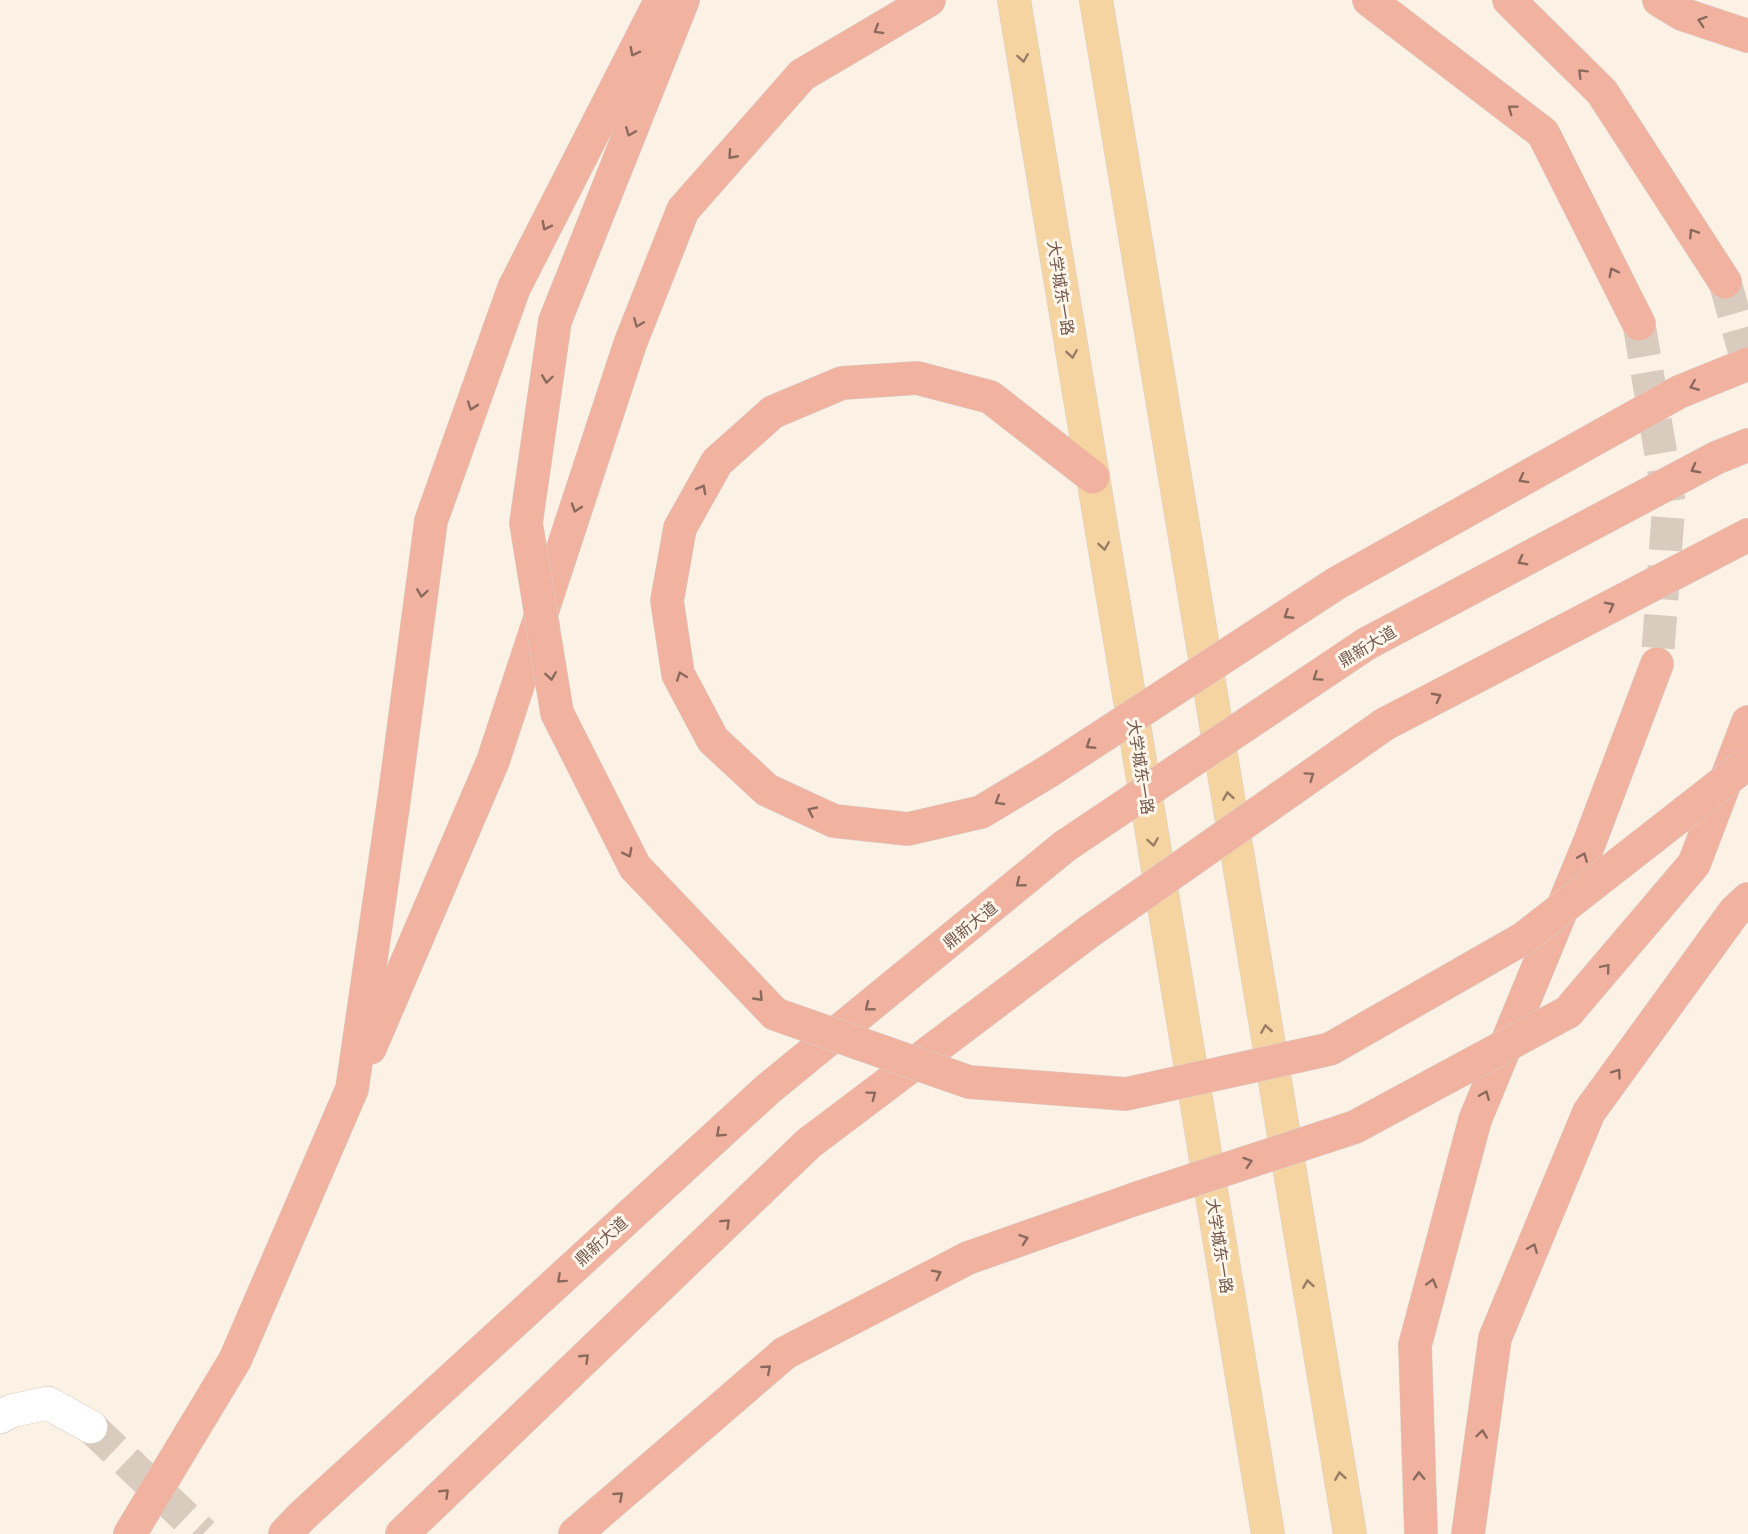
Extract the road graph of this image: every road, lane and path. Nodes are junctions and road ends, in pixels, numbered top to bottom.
1 (661, 0) edge
2 (682, 0) edge
3 (929, 0) edge
4 (1014, 0) edge
5 (1096, 0) edge
6 (1369, 0) edge
7 (1509, 0) edge
8 (1659, 0) edge
9 (1748, 36) edge
10 (1725, 282) tunnel mouth
11 (1640, 324) tunnel mouth
12 (1748, 364) edge
13 (1748, 445) edge
14 (1093, 477) junction
15 (1748, 535) edge
16 (1658, 664) tunnel mouth
17 (1748, 722) edge
18 (1748, 763) edge
19 (1748, 899) edge
20 (352, 1089) junction
21 (0, 1417) edge
22 (91, 1427) tunnel mouth
23 (130, 1534) edge
24 (285, 1534) edge
25 (402, 1534) edge
26 (575, 1534) edge
27 (1268, 1534) edge
28 (1350, 1534) edge
29 (1421, 1534) edge
30 (1468, 1534) edge

1 -> 20 highway
2 -> 18 highway, bridge
3 -> 20 highway
4 -> 14 main road, 大学城东一路
28 -> 5 main road
11 -> 6 highway
10 -> 7 highway
9 -> 8 highway
12 -> 14 highway, bridge
13 -> 24 highway, 鼎新大道, bridge
14 -> 27 main road, 大学城东一路
25 -> 15 highway, bridge
29 -> 16 highway
26 -> 17 highway, bridge
30 -> 19 highway
20 - 23 highway
21 - 22 street

